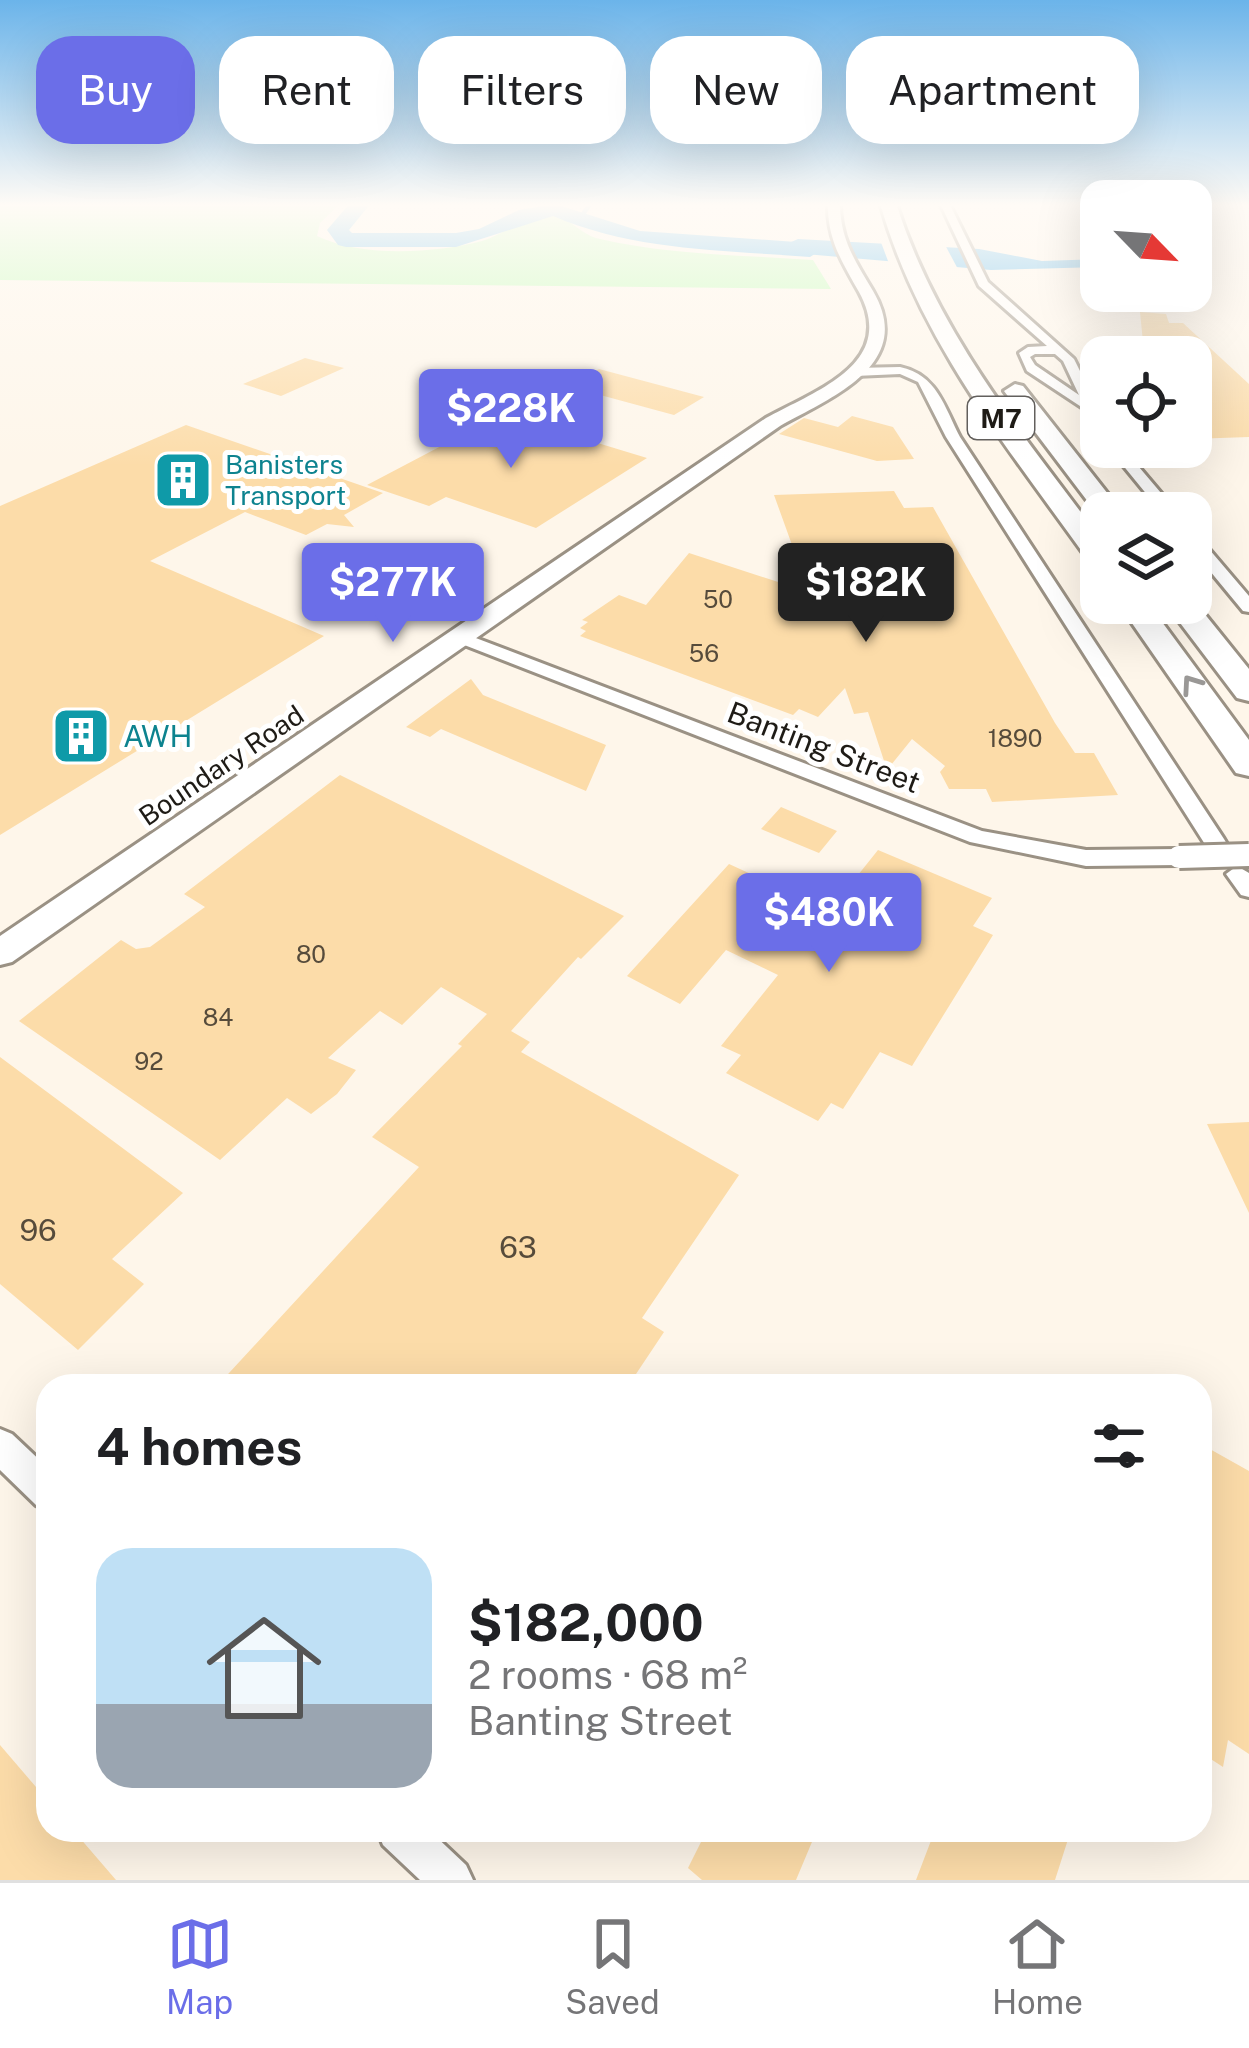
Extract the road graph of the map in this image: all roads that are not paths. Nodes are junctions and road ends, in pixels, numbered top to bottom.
1 (865, 291) edge
2 (923, 291) edge
3 (990, 291) edge
4 (1060, 350) junction
5 (874, 352) junction
6 (855, 372) junction
7 (1005, 376) dead end
8 (1080, 389) edge
9 (935, 390) junction
10 (1080, 402) edge
11 (1132, 468) edge
12 (1094, 492) edge
13 (1152, 492) edge
14 (1080, 527) edge
15 (1212, 563) edge
16 (1249, 607) edge
17 (1148, 624) edge
18 (1196, 624) edge
19 (460, 637) junction
20 (1249, 691) edge
21 (1249, 766) edge
22 (1216, 844) dead end
23 (1245, 873) edge
24 (0, 953) edge
25 (0, 1446) edge
26 (36, 1481) edge
27 (411, 1842) edge
28 (451, 1880) edge

1 - 5 main road
2 - 14 highway, M7
3 - 4 street
4 - 8 street
4 - 10 street
5 - 6 main road, Boundary Road
5 - 9 street
6 - 9 street
6 - 19 main road, Boundary Road
7 - 12 highway, M7
9 - 22 street
11 - 13 street
15 - 16 street
21 -> 17 highway
18 - 20 highway
19 - 23 street, Banting Street, bridge
19 - 24 main road, Boundary Road
25 - 26 street
27 - 28 street

